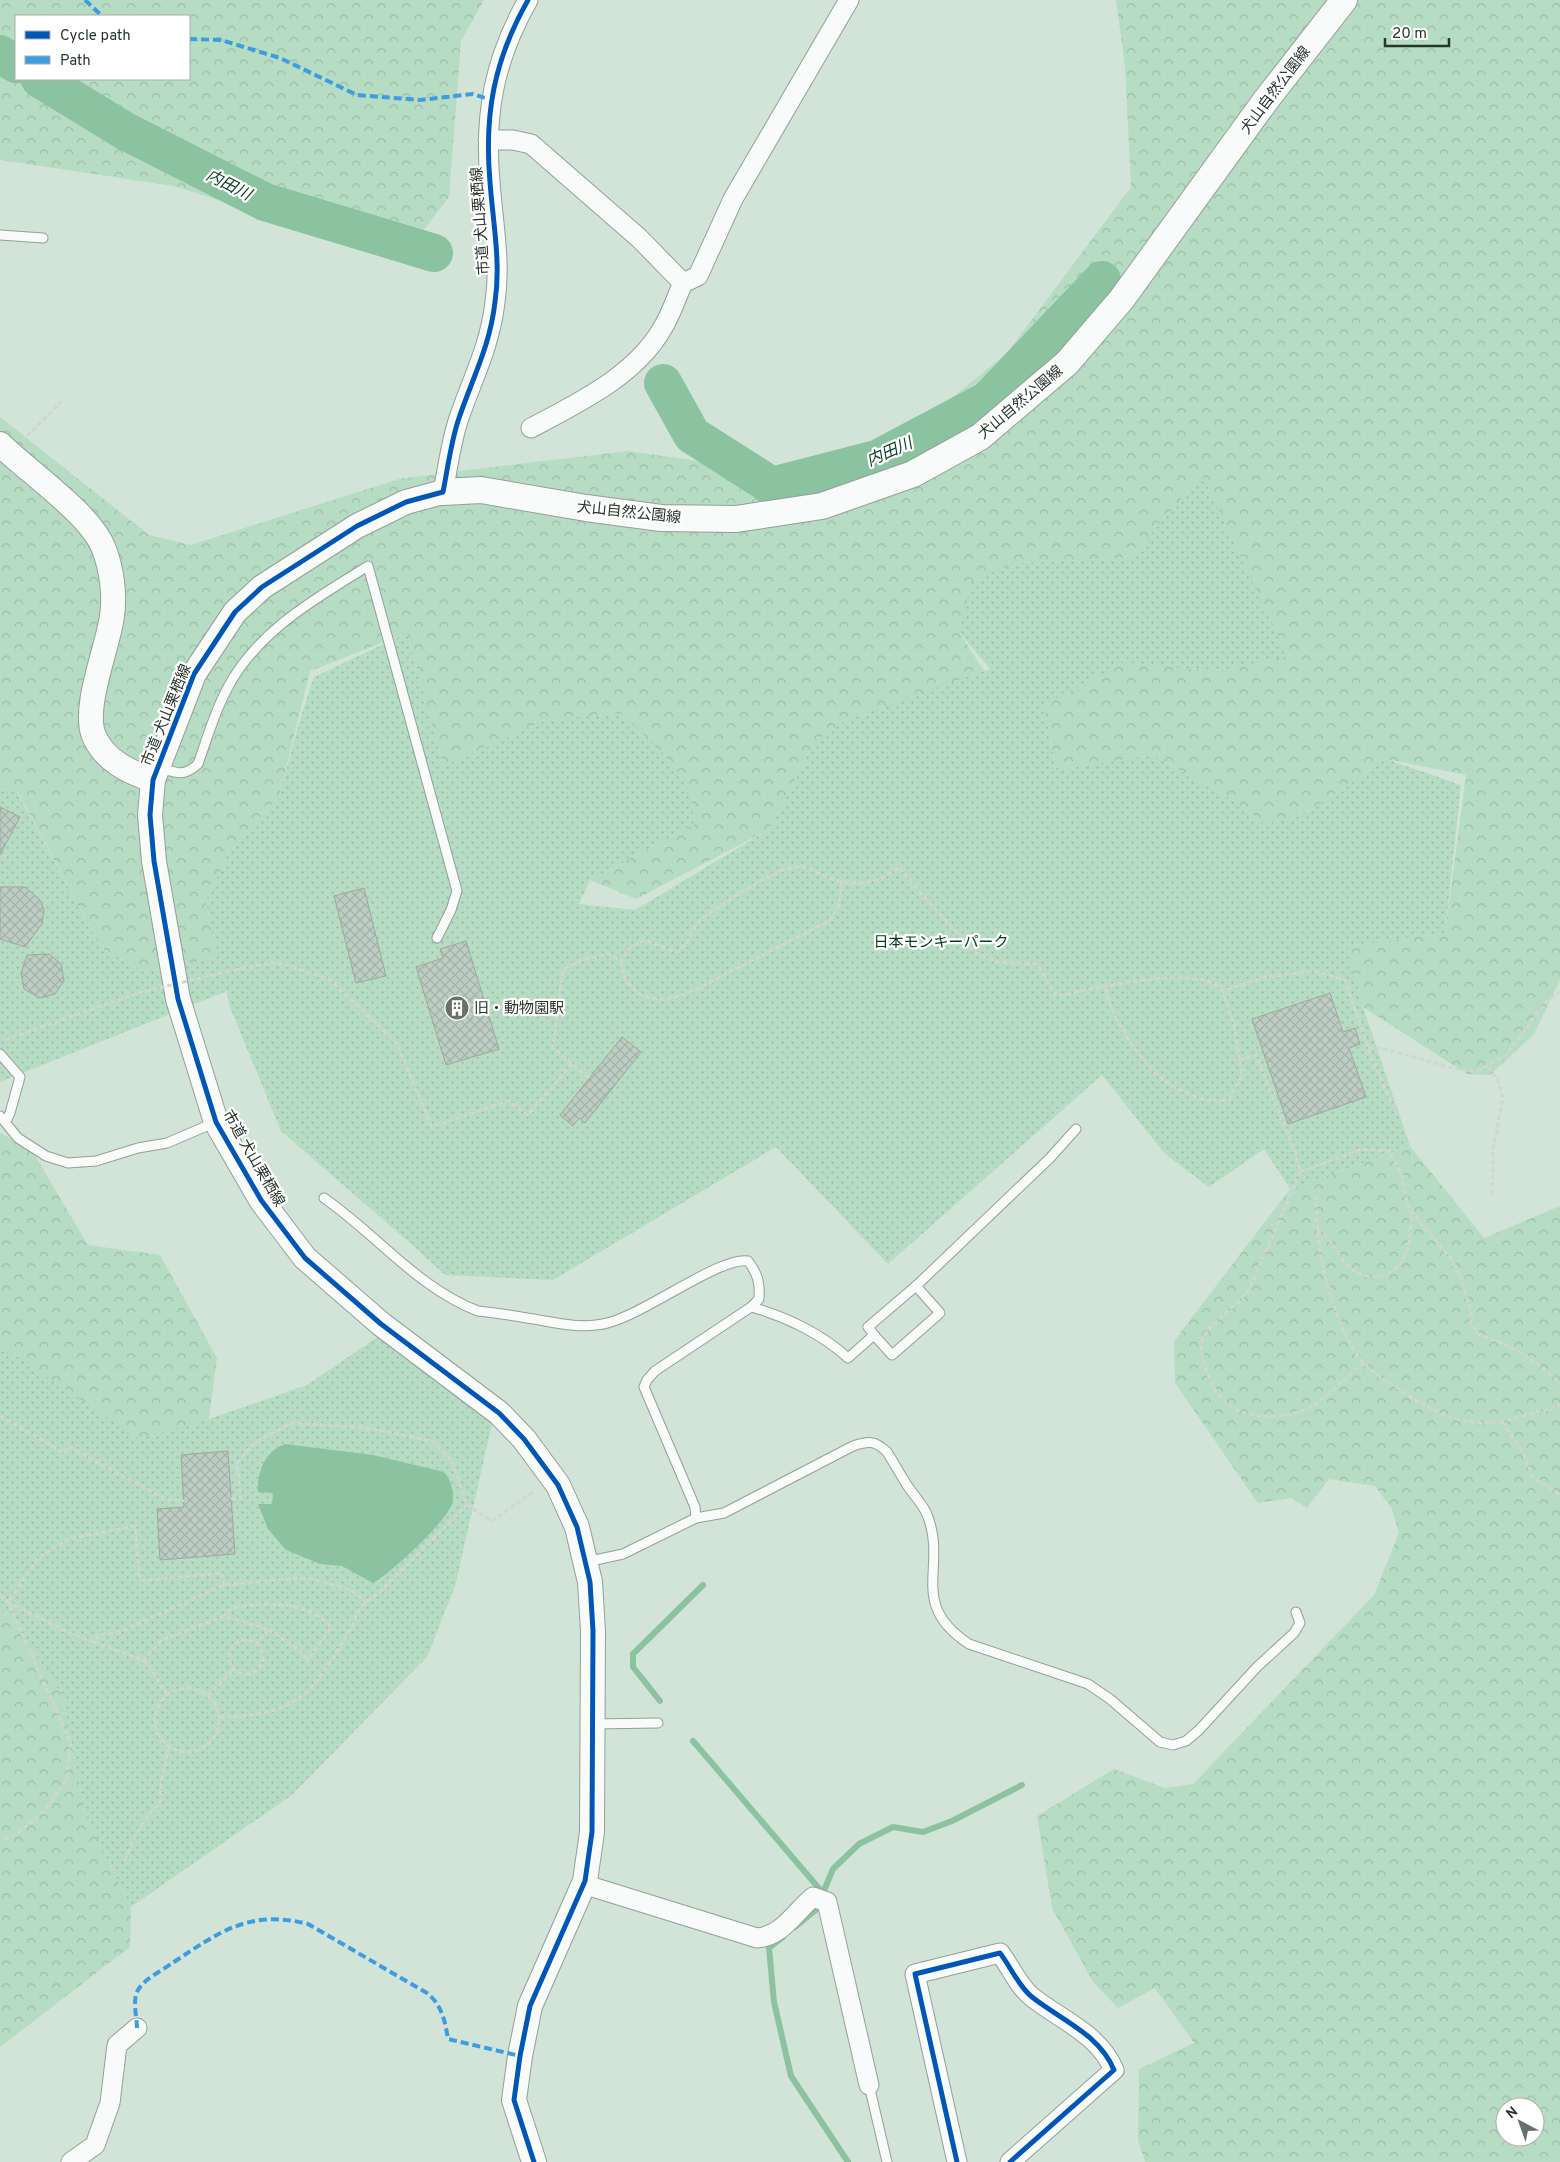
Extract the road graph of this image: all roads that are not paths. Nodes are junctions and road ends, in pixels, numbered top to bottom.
1 (528, 0) edge
2 (849, 0) edge
3 (1344, 0) edge
4 (488, 140) junction
5 (0, 235) edge
6 (43, 238) dead end
7 (683, 283) junction
8 (531, 428) dead end
9 (0, 444) edge
10 (443, 492) junction
11 (155, 774) junction
12 (437, 938) dead end
13 (0, 1054) edge
14 (3, 1119) edge
15 (216, 1122) junction
16 (1076, 1130) dead end
17 (324, 1198) dead end
18 (916, 1286) junction
19 (751, 1307) junction
20 (874, 1335) junction
21 (696, 1518) junction
22 (588, 1572) junction
23 (1296, 1612) dead end
24 (658, 1723) dead end
25 (593, 1724) junction
26 (583, 1884) junction
27 (138, 2028) dead end
28 (870, 2085) joint
29 (71, 2162) edge
30 (534, 2162) edge
31 (886, 2162) edge
32 (957, 2162) edge
33 (1010, 2162) edge

1 - 4 street, 市道 犬山栗栖線
2 - 7 street
3 - 10 main road, 犬山自然公園線
4 - 7 street
4 - 10 street, 市道 犬山栗栖線
5 - 6 lane
7 - 8 street
9 - 11 street
10 - 11 street, 市道 犬山栗栖線
11 - 12 lane
11 - 15 street, 市道 犬山栗栖線
13 - 14 lane
14 - 15 lane
15 - 22 street, 市道 犬山栗栖線
16 - 18 lane
17 - 19 lane
18 - 20 lane
18 - 20 lane
19 - 20 lane
19 - 21 lane
21 - 22 lane
21 - 23 lane
22 - 25 street, 市道 犬山栗栖線
24 - 25 lane
25 - 26 street, 市道 犬山栗栖線
26 - 28 street
26 - 30 street, 市道 犬山栗栖線
27 - 29 street
28 - 31 lane
32 - 33 street

